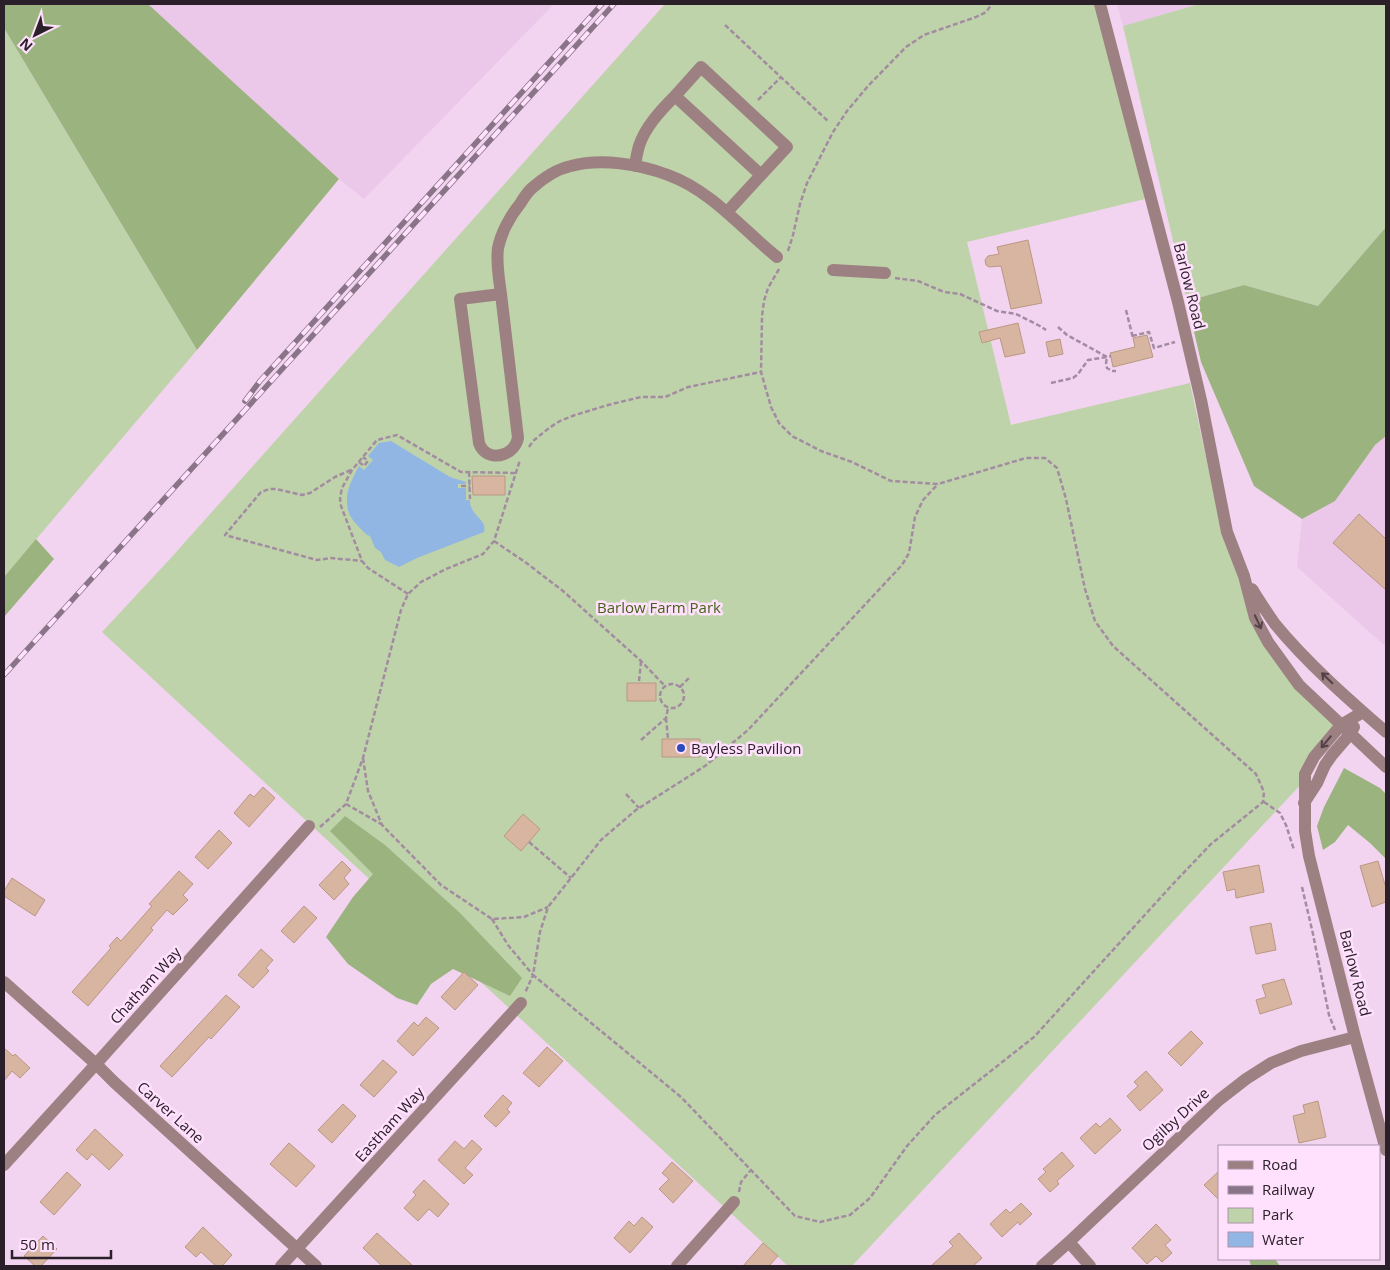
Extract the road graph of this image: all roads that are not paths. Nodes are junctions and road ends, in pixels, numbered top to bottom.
1 (1100, 4) edge
2 (675, 96) junction
3 (635, 166) junction
4 (761, 176) junction
5 (727, 212) junction
6 (781, 260) road end
7 (833, 270) dead end
8 (884, 273) road end
9 (501, 294) junction
10 (1244, 576) junction
11 (1363, 712) junction
12 (1345, 729) junction
13 (1386, 732) edge
14 (1386, 767) edge
15 (309, 826) road end
16 (4, 982) edge
17 (521, 1003) road end
18 (1355, 1037) junction
19 (96, 1064) junction
20 (1386, 1150) edge
21 (4, 1164) edge
22 (734, 1202) road end
23 (1069, 1242) junction
24 (297, 1249) junction
25 (281, 1266) edge
26 (316, 1266) edge
27 (677, 1266) edge
28 (1042, 1266) edge
29 (1090, 1266) edge

1 - 10 street, Barlow Road
2 - 3 street
2 - 4 street
2 - 4 street
3 - 5 street
3 - 9 street
4 - 5 street
5 - 6 street
7 - 8 street
9 - 9 street
11 -> 10 street, Barlow Road
10 -> 12 street, Barlow Road
11 - 12 street, Barlow Road
11 - 13 street
12 - 14 street
12 - 18 street, Barlow Road
15 - 19 street, Chatham Way
16 - 19 street, Carver Lane
17 - 24 street, Eastham Way
18 - 20 street, Barlow Road
18 - 23 street, Ogilby Drive
19 - 21 street, Chatham Way
19 - 24 street, Carver Lane
22 - 27 street
23 - 28 street, Ogilby Drive
23 - 29 street
24 - 25 street, Eastham Way
24 - 26 street, Carver Lane

